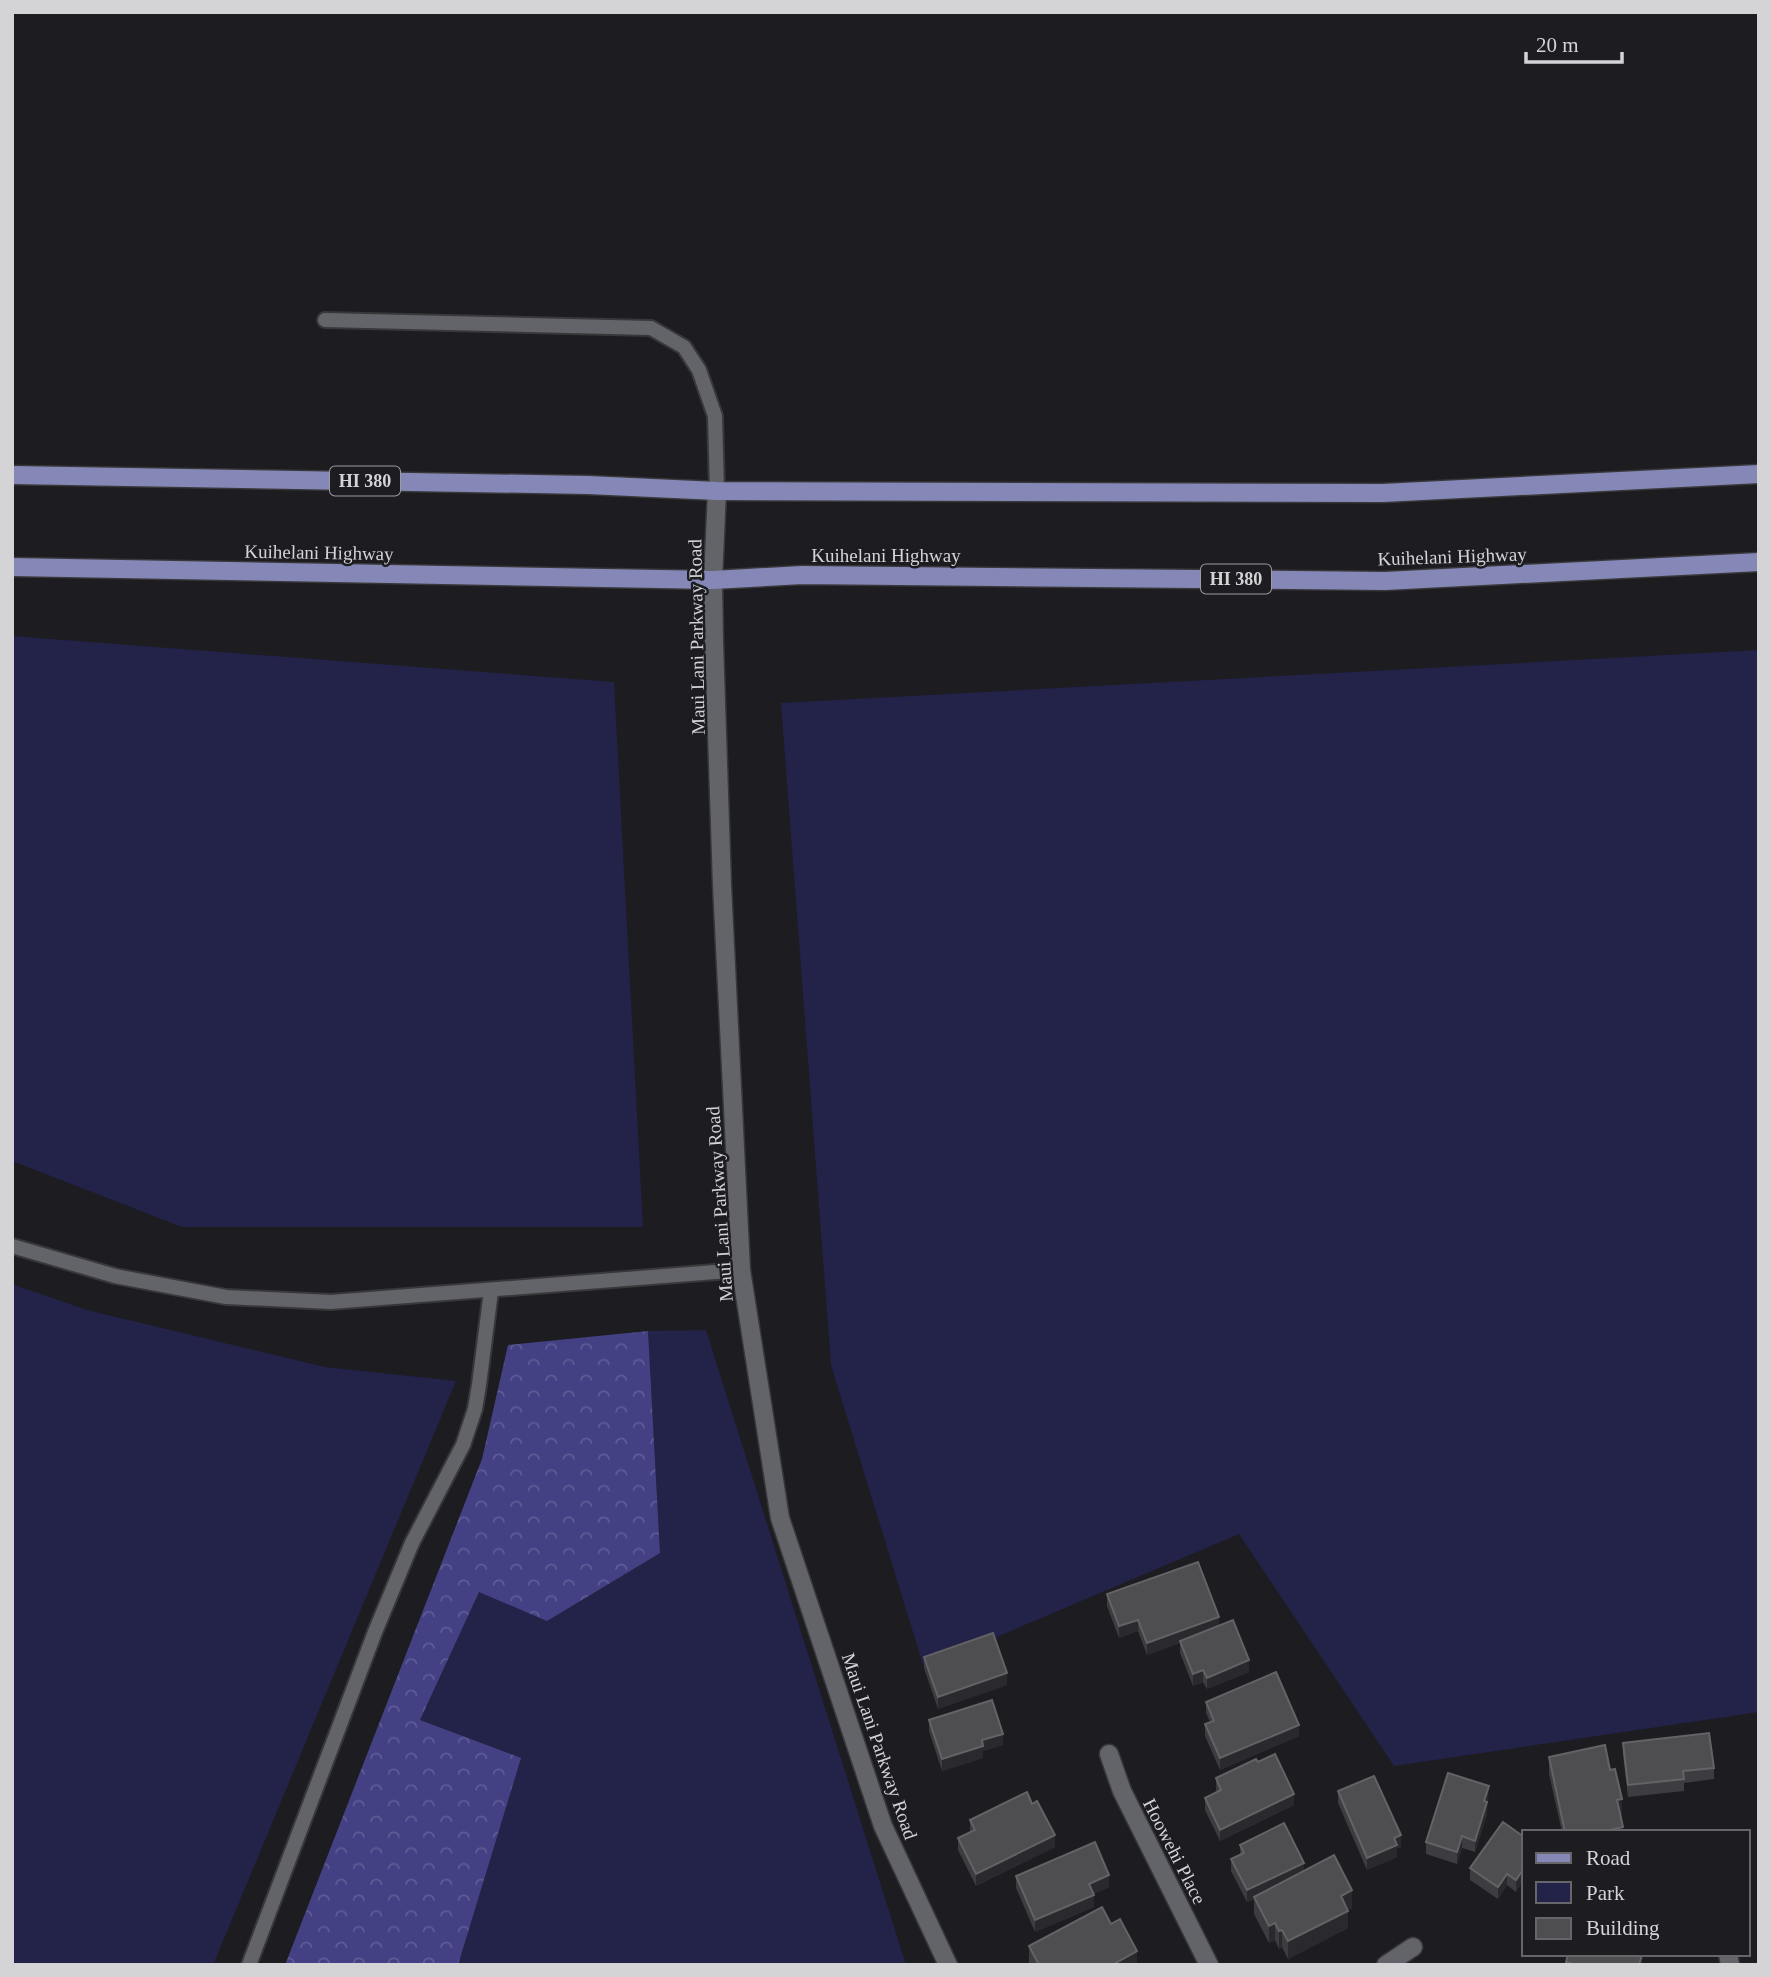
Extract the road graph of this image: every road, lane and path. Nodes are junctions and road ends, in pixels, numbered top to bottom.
1 (325, 320) dead end
2 (1759, 474) edge
3 (12, 475) edge
4 (717, 491) junction
5 (1759, 562) edge
6 (12, 567) edge
7 (713, 580) junction
8 (12, 1246) edge
9 (740, 1270) junction
10 (491, 1291) junction
11 (1109, 1754) dead end
12 (1413, 1947) dead end
13 (249, 1965) edge
14 (948, 1965) edge
15 (1209, 1965) edge
16 (1386, 1965) edge

1 - 4 lane
2 - 4 main road, HI 380
3 - 4 main road, HI 380
4 - 7 main road, Maui Lani Parkway Road
5 - 7 main road, Kuihelani Highway / HI 380
6 - 7 main road, Kuihelani Highway / HI 380
7 - 9 main road, Maui Lani Parkway Road
8 - 10 lane
9 - 10 lane
9 - 14 main road, Maui Lani Parkway Road
10 - 13 lane
11 - 15 main road, Hoowehi Place
12 - 16 main road

